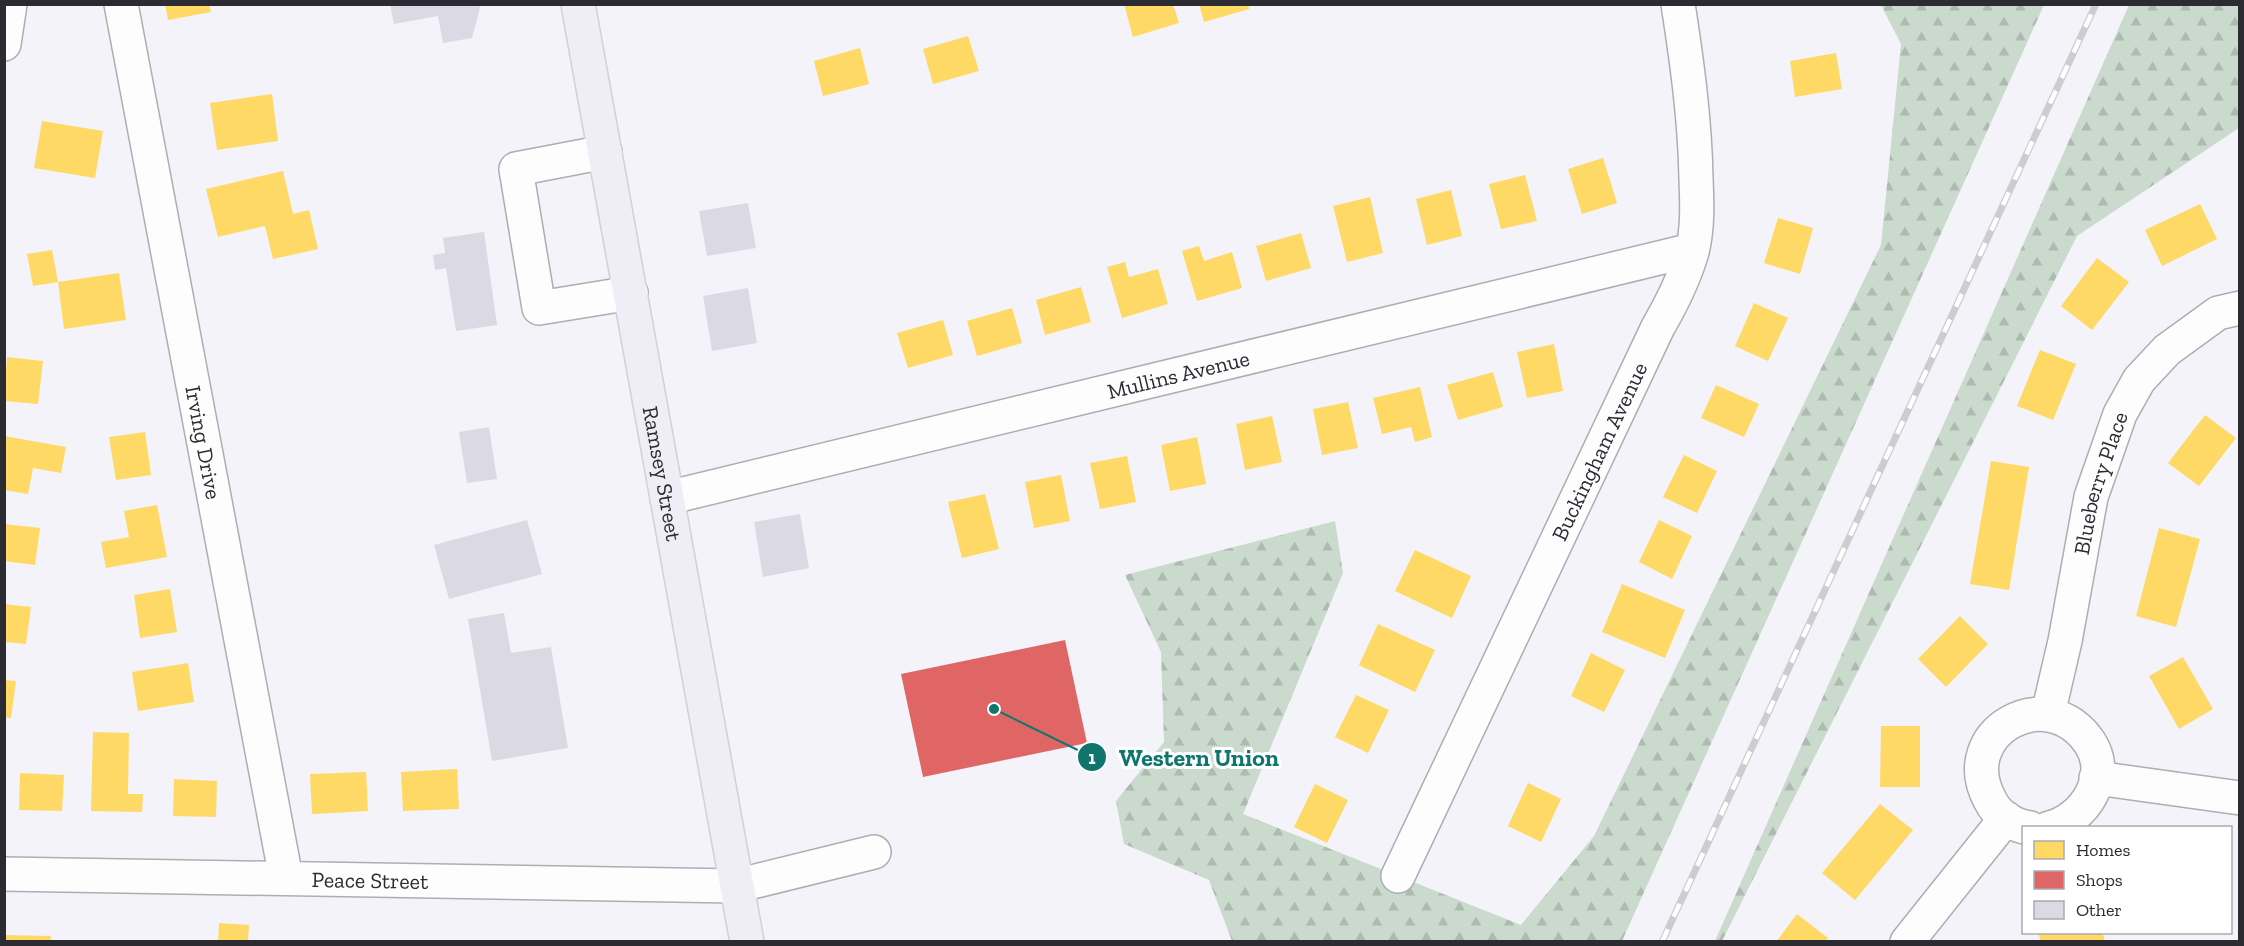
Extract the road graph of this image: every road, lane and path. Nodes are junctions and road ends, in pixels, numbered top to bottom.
1 (10, 4) edge
2 (121, 4) edge
3 (578, 4) edge
4 (1678, 4) edge
5 (4, 44) edge
6 (605, 152) junction
7 (1692, 250) junction
8 (631, 293) junction
9 (2240, 308) edge
10 (667, 498) junction
11 (2048, 714) junction
12 (2096, 778) junction
13 (2240, 798) edge
14 (2018, 823) edge
15 (2056, 826) edge
16 (874, 852) dead end
17 (4, 874) edge
18 (1398, 876) dead end
19 (286, 878) junction
20 (736, 886) junction
21 (747, 942) edge
22 (1907, 942) edge

1 - 5 street
2 - 19 street, Irving Drive
3 - 6 main road, Ramsey Street
4 - 7 street, Buckingham Avenue
6 - 8 main road, Ramsey Street
6 - 8 street
7 - 10 street, Mullins Avenue
7 - 18 street, Buckingham Avenue
8 - 10 main road, Ramsey Street
9 - 11 street, Blueberry Place
10 - 20 main road, Ramsey Street
11 - 12 street
11 - 14 street
12 - 13 street
12 - 15 street
14 - 22 street
16 - 20 street, Peace Street
17 - 19 street, Peace Street
19 - 20 street, Peace Street
20 - 21 main road, Ramsey Street

